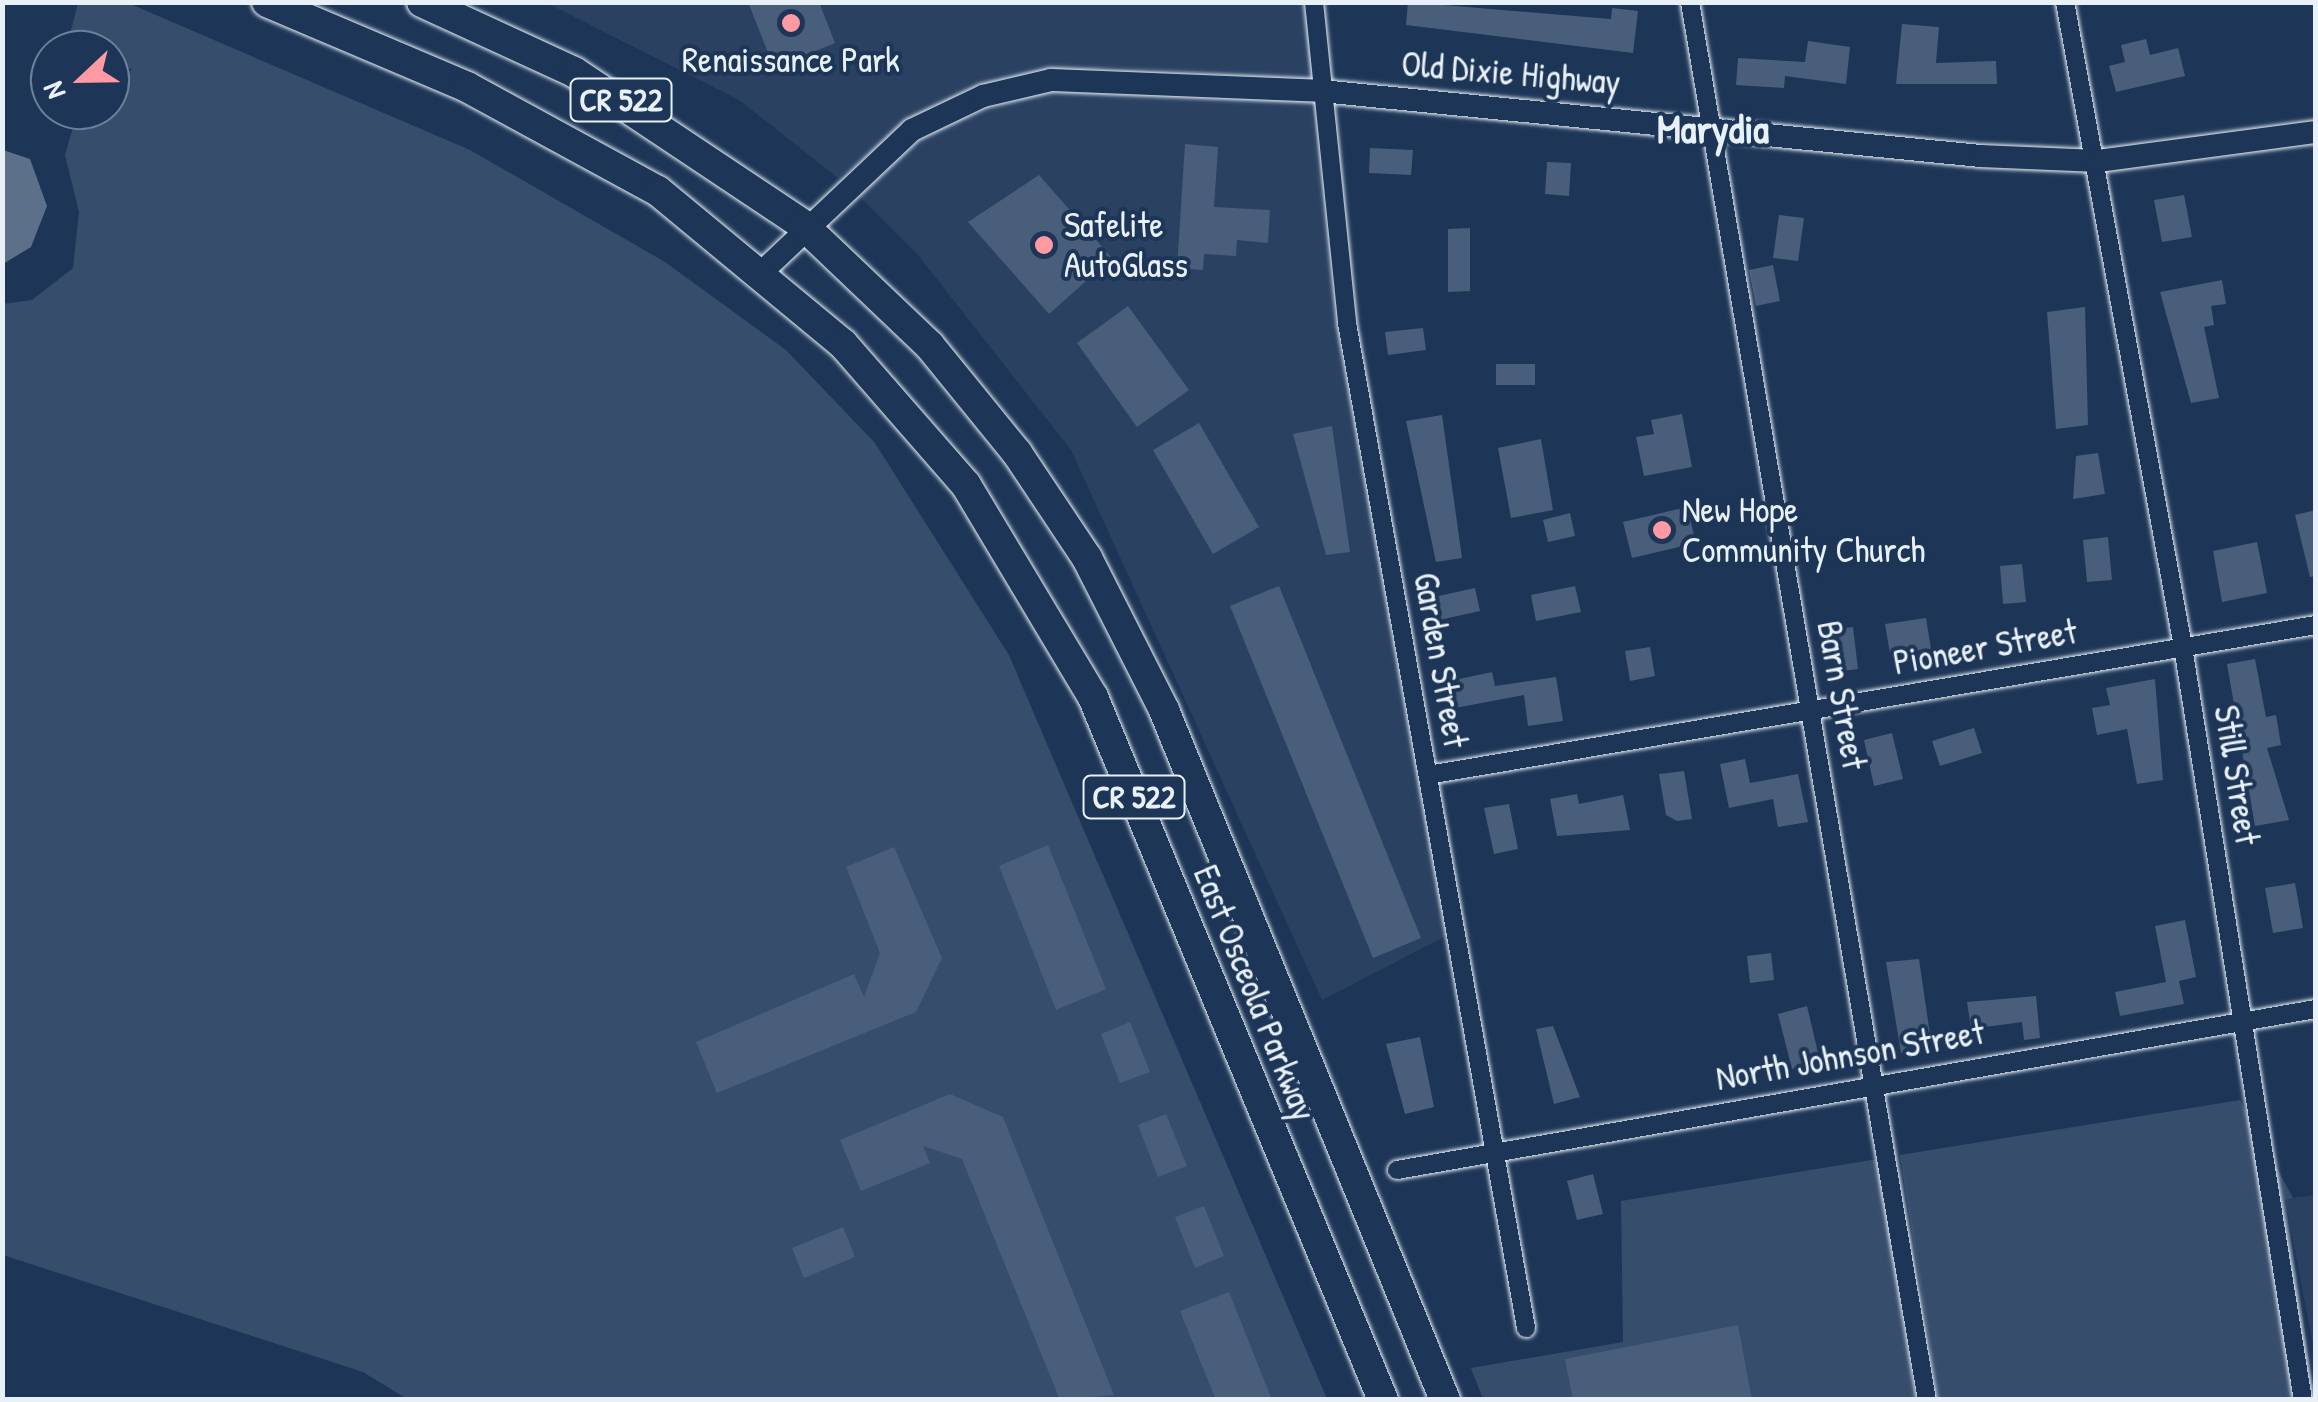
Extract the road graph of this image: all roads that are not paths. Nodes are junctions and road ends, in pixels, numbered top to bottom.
1 (267, 2) edge
2 (422, 2) edge
3 (1314, 2) edge
4 (1690, 2) edge
5 (2065, 2) edge
6 (1321, 90) junction
7 (1712, 128) junction
8 (2316, 132) edge
9 (2098, 161) junction
10 (803, 226) junction
11 (764, 271) junction
12 (2316, 625) edge
13 (2183, 647) junction
14 (1812, 709) junction
15 (1428, 775) junction
16 (2316, 1008) edge
17 (2244, 1020) junction
18 (1877, 1081) junction
19 (1496, 1152) junction
20 (1397, 1170) dead end
21 (1526, 1328) dead end
22 (1383, 1400) edge
23 (1445, 1400) edge
24 (1927, 1400) edge
25 (2303, 1400) edge

1 - 11 main road, East Osceola Parkway / CR 522
2 - 10 main road, East Osceola Parkway / CR 522
3 - 6 street, Garden Street
4 - 7 street, Barn Street
5 - 9 street, Still Street
6 - 7 street, Old Dixie Highway
6 - 10 street, Old Dixie Highway
6 - 15 street, Garden Street
7 - 9 street, Old Dixie Highway
7 - 14 street, Barn Street
8 - 9 street, Old Dixie Highway
9 - 13 street, Still Street
10 - 11 street, Old Dixie Highway
10 - 23 main road, East Osceola Parkway / CR 522
11 - 22 main road, East Osceola Parkway / CR 522
12 - 13 street, Pioneer Street
13 - 14 street, Pioneer Street
13 - 17 street, Still Street
14 - 15 street, Pioneer Street
14 - 18 street, Barn Street
15 - 19 street, Garden Street
16 - 17 street, North Johnson Street
17 - 18 street, North Johnson Street
17 - 25 street, Still Street
18 - 19 street, North Johnson Street
18 - 24 street, Barn Street
19 - 20 street, North Johnson Street
19 - 21 street, Garden Street

